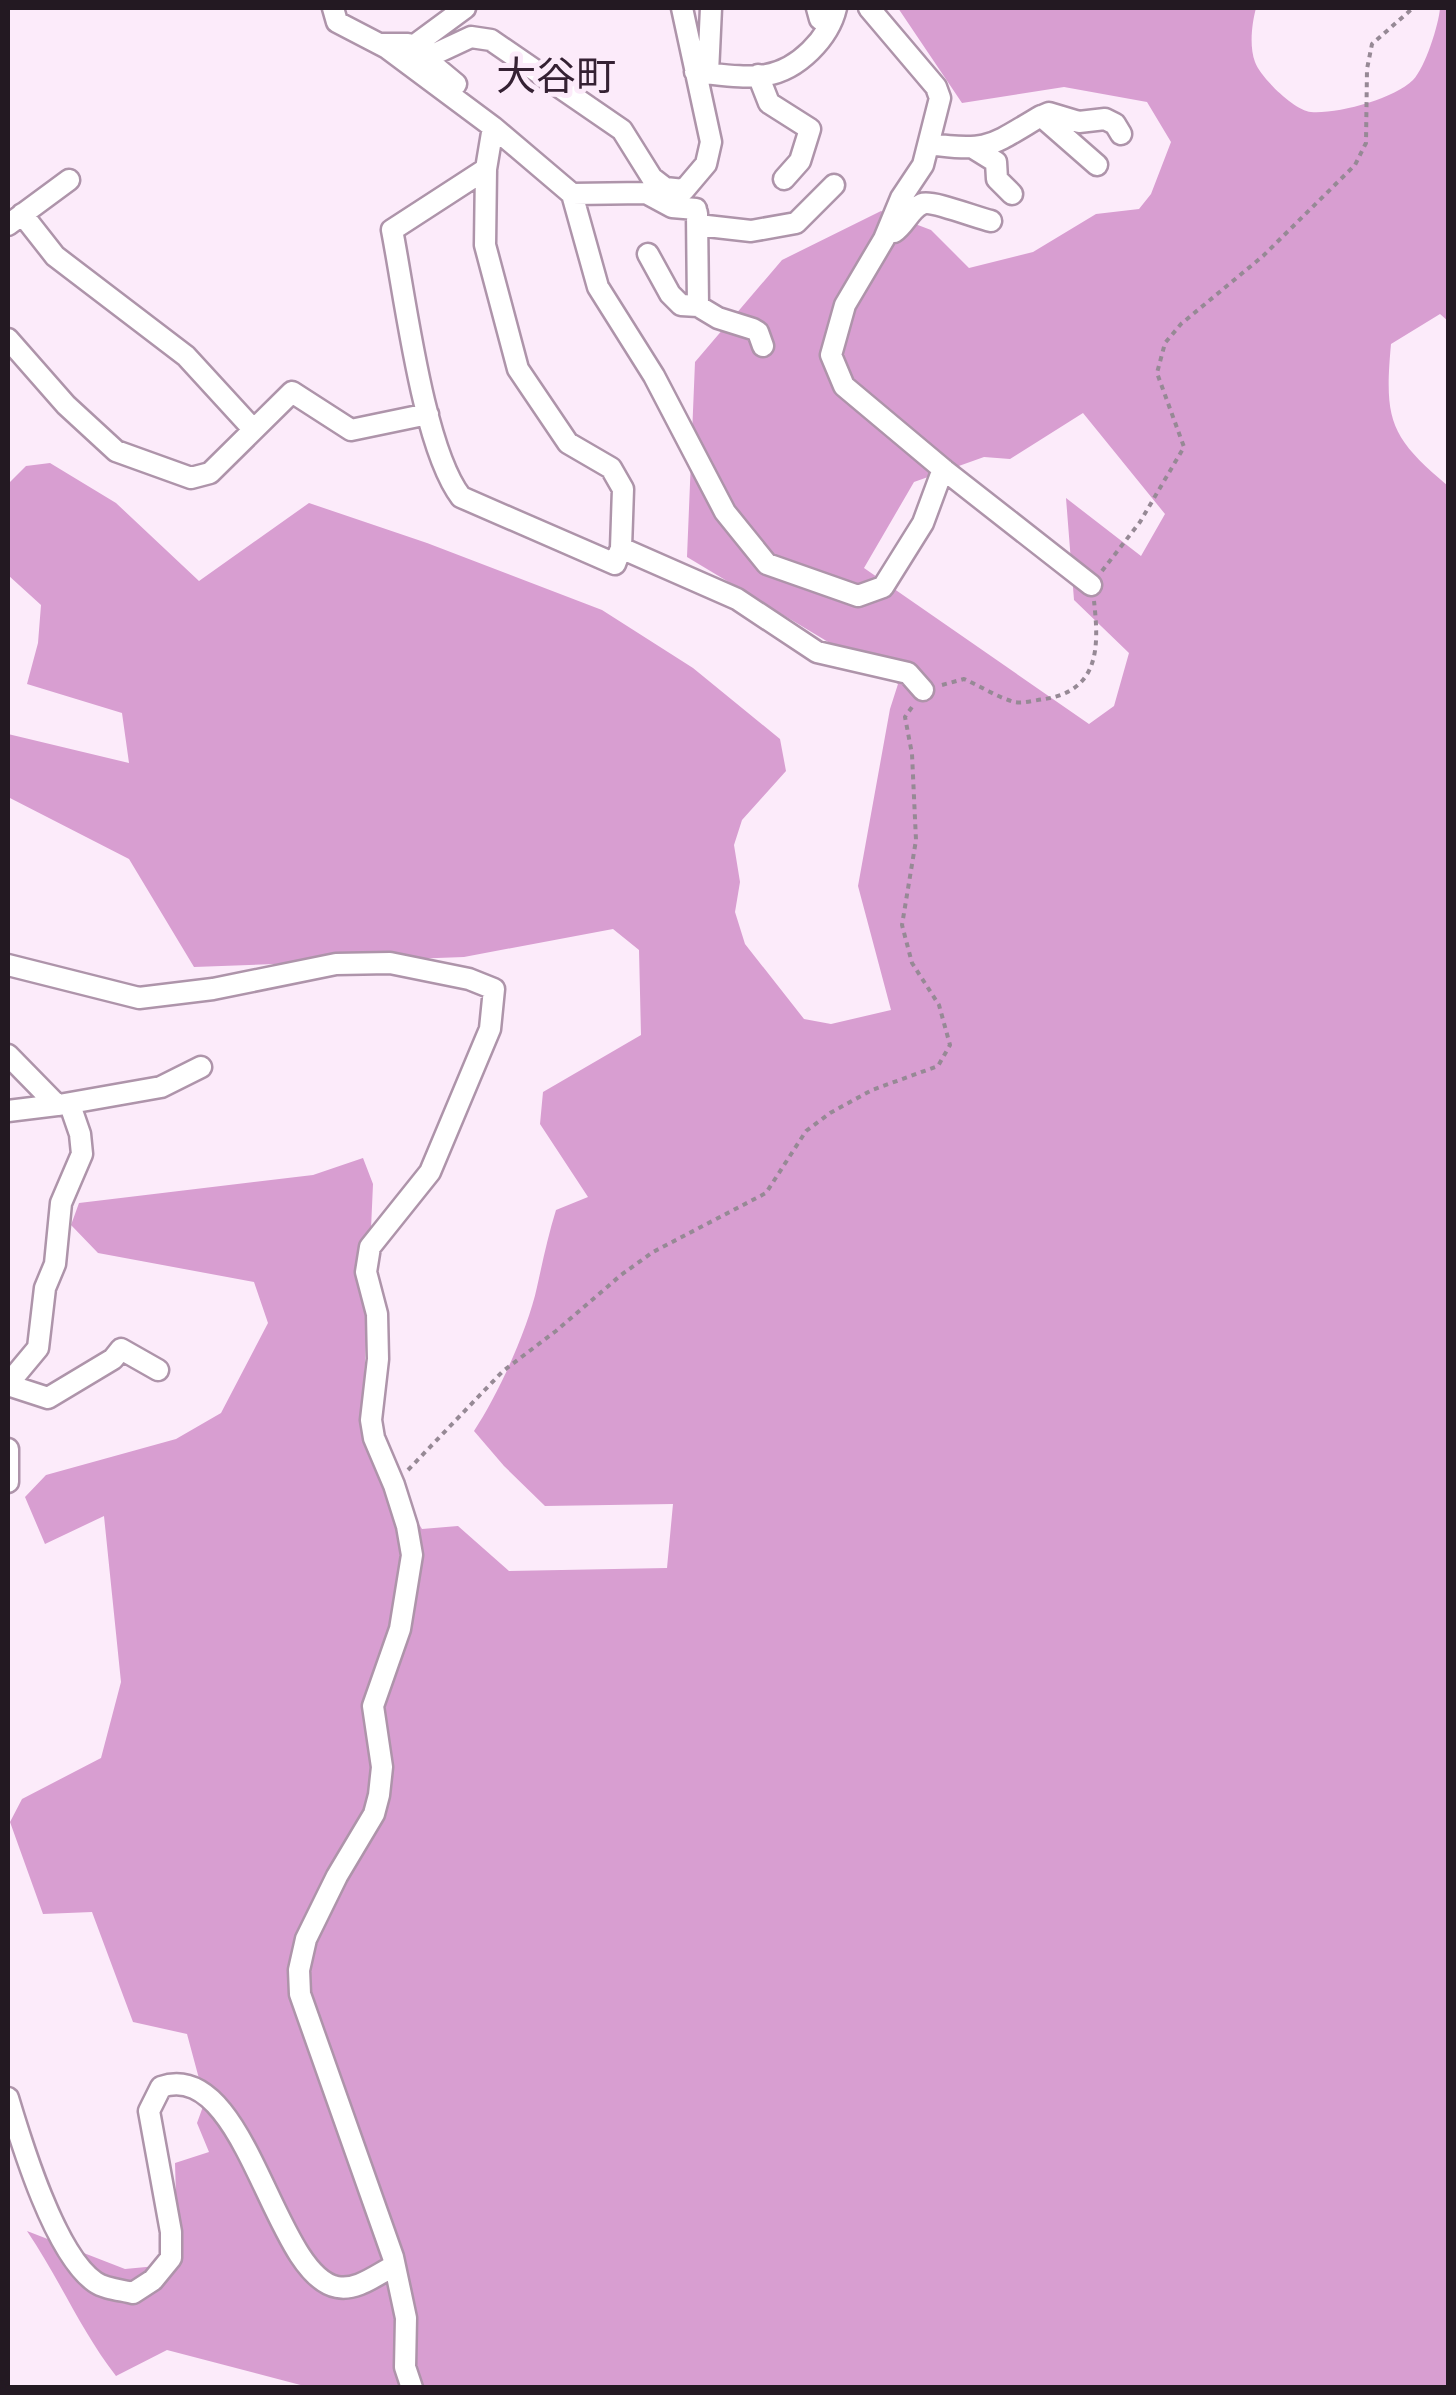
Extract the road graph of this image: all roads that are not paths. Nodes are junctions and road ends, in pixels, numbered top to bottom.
1 (333, 8) edge
2 (464, 8) edge
3 (682, 8) edge
4 (711, 8) edge
5 (869, 8) edge
6 (824, 16) edge
7 (380, 44) junction
8 (419, 53) junction
9 (701, 72) junction
10 (758, 76) junction
11 (456, 84) dead end
12 (1041, 116) junction
13 (493, 127) junction
14 (1121, 134) dead end
15 (929, 144) junction
16 (975, 149) junction
17 (1096, 166) dead end
18 (486, 169) junction
19 (784, 179) dead end
20 (69, 180) dead end
21 (690, 184) junction
22 (834, 184) dead end
23 (572, 194) junction
24 (1012, 194) dead end
25 (697, 217) junction
26 (14, 220) edge
27 (991, 221) dead end
28 (884, 239) junction
29 (648, 254) dead end
30 (698, 306) junction
31 (8, 339) edge
32 (764, 346) dead end
33 (428, 414) junction
34 (252, 428) junction
35 (943, 469) junction
36 (621, 548) junction
37 (1092, 585) road end
38 (923, 690) road end
39 (8, 965) edge
40 (8, 1054) edge
41 (200, 1067) dead end
42 (64, 1105) junction
43 (8, 1111) edge
44 (158, 1370) dead end
45 (8, 1384) edge
46 (8, 1449) edge
47 (8, 1482) edge
48 (8, 2098) edge
49 (394, 2266) junction
50 (402, 2386) edge

1 - 7 street
2 - 8 street
3 - 9 street
4 - 9 street
5 - 15 street
6 - 10 street
7 - 8 street
7 - 13 street
8 - 11 street
8 - 21 street
9 - 10 street
9 - 21 street
10 - 19 street
12 - 14 street
12 - 16 street
12 - 17 street
13 - 18 street
13 - 23 street
15 - 16 street
15 - 28 street
16 - 24 street
18 - 33 street
18 - 36 street
20 - 26 street
21 - 25 street
22 - 25 street
23 - 25 street
23 - 35 street
25 - 30 street
26 - 34 street
27 - 28 street
28 - 35 street
29 - 30 street
30 - 32 street
31 - 34 street
33 - 34 street
33 - 36 street
35 - 37 street
36 - 38 street
39 - 49 street
40 - 42 street
41 - 42 street
42 - 43 street
42 - 45 street
44 - 45 street
46 - 47 street
48 - 49 street
49 - 50 street

